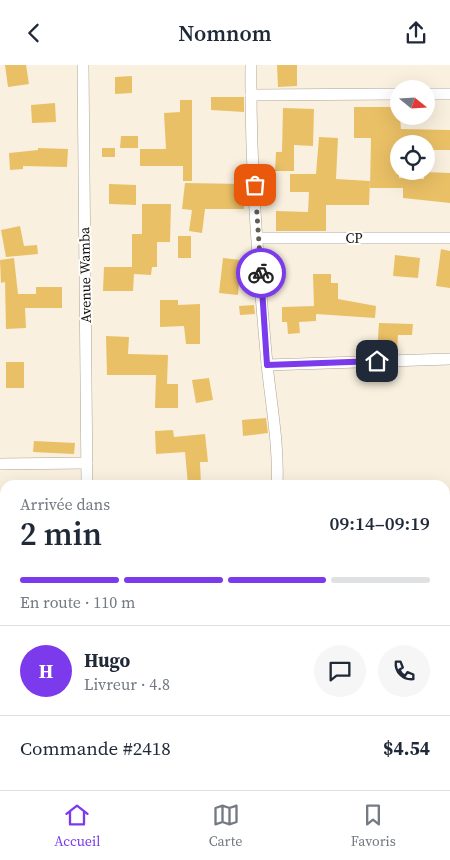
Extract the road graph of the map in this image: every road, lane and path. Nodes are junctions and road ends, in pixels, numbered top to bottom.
1 (83, 65) edge
2 (251, 65) edge
3 (390, 94) edge
4 (435, 94) edge
5 (450, 94) edge
6 (251, 95) junction
7 (450, 237) edge
8 (258, 238) junction
9 (450, 359) edge
10 (267, 365) junction
11 (87, 463) junction
12 (0, 464) edge
13 (87, 480) edge
14 (277, 480) edge

1 - 11 street, Avenue Wamba
2 - 6 street
3 - 6 street
4 - 5 street
6 - 8 street
7 - 8 street, CP
8 - 10 street
9 - 10 street
10 - 14 street
11 - 12 street
11 - 13 street, Avenue Wamba

